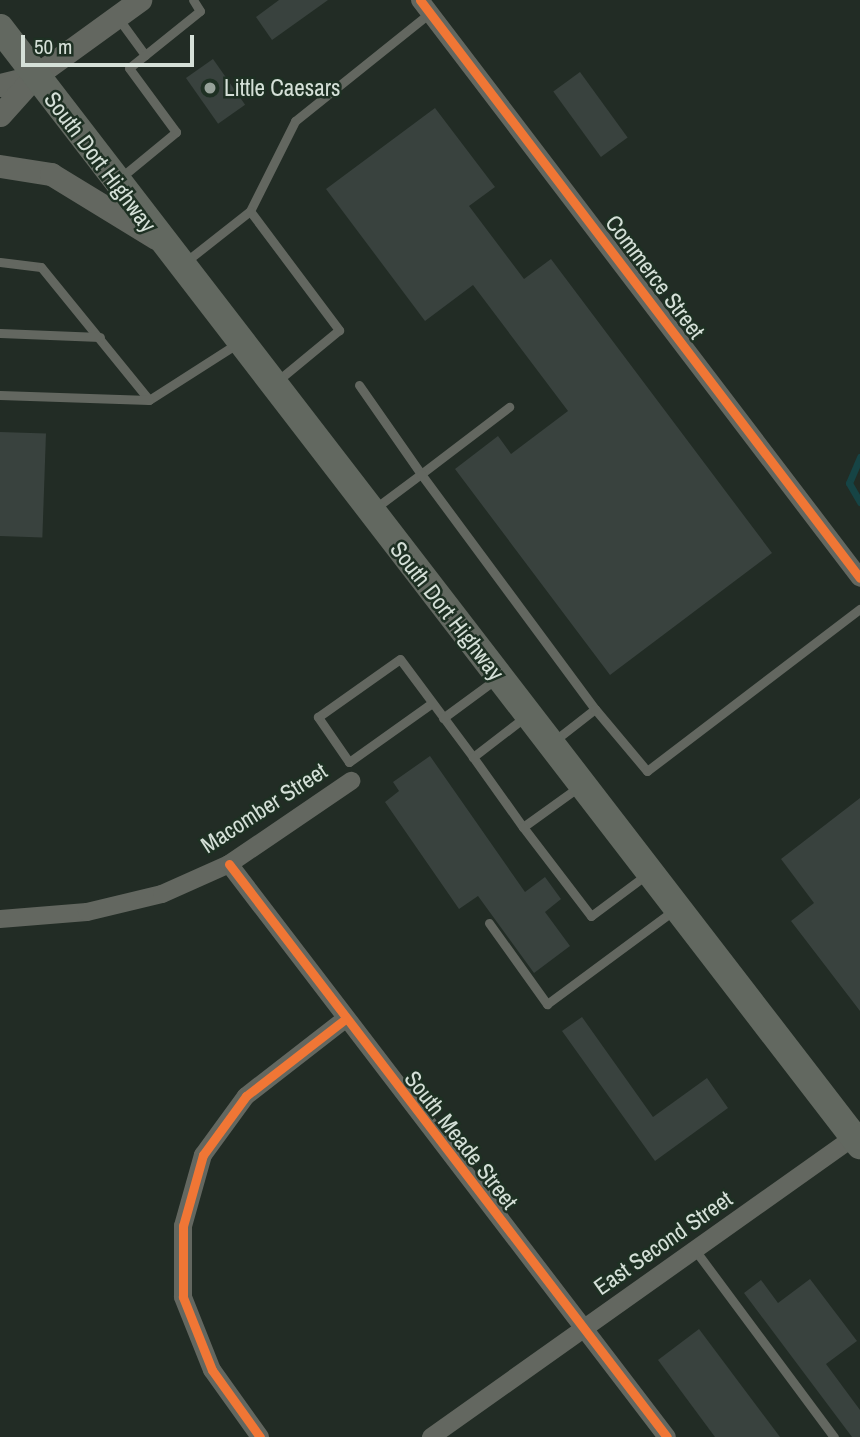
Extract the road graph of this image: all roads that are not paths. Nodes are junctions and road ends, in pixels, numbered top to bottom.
1 (141, 0) edge
2 (193, 0) edge
3 (425, 7) edge
4 (117, 17) junction
5 (0, 28) edge
6 (145, 55) junction
7 (35, 76) junction
8 (0, 85) edge
9 (0, 115) edge
10 (0, 166) edge
11 (115, 183) junction
12 (250, 211) junction
13 (156, 238) junction
14 (0, 262) edge
15 (179, 266) junction
16 (0, 333) edge
17 (100, 337) junction
18 (238, 343) junction
19 (359, 385) dead end
20 (272, 386) junction
21 (0, 395) edge
22 (149, 400) junction
23 (509, 407) dead end
24 (421, 474) junction
25 (370, 512) junction
26 (860, 578) edge
27 (860, 609) edge
28 (498, 678) junction
29 (432, 703) junction
30 (595, 709) junction
31 (527, 715) junction
32 (443, 718) junction
33 (550, 744) junction
34 (473, 757) junction
35 (351, 781) dead end
36 (581, 785) junction
37 (523, 827) junction
38 (229, 864) junction
39 (649, 873) junction
40 (677, 908) junction
41 (0, 919) edge
42 (489, 923) dead end
43 (344, 1020) junction
44 (858, 1138) edge
45 (695, 1250) junction
46 (583, 1329) junction
47 (260, 1437) edge
48 (431, 1437) edge
49 (667, 1437) edge
50 (834, 1437) edge

1 - 4 street
2 - 6 lane
3 - 12 lane
3 - 26 street, Commerce Street
4 - 6 lane
4 - 7 street
5 - 7 main road, South Dort Highway
6 - 11 lane
7 - 8 street
7 - 9 street
7 - 11 main road, South Dort Highway
10 - 13 street
11 - 13 main road, South Dort Highway
12 - 15 lane
12 - 20 lane
13 - 15 main road, South Dort Highway
14 - 17 lane
15 - 18 main road, South Dort Highway
16 - 17 lane
17 - 22 lane
18 - 20 main road, South Dort Highway
18 - 22 lane
19 - 24 lane
20 - 25 main road, South Dort Highway
21 - 22 lane
23 - 24 lane
24 - 25 lane
24 - 30 lane
25 - 28 main road, South Dort Highway
27 - 30 lane
28 - 31 main road, South Dort Highway
28 - 32 lane
29 - 29 lane
29 - 32 lane
30 - 33 lane
31 - 33 main road, South Dort Highway
31 - 34 lane
32 - 34 lane
33 - 36 main road, South Dort Highway
34 - 37 lane
35 - 38 street, Macomber Street
36 - 37 lane
36 - 39 main road, South Dort Highway
37 - 39 lane
38 - 41 street, Macomber Street
38 - 43 street, South Meade Street
39 - 40 main road, South Dort Highway
40 - 42 lane
40 - 44 main road, South Dort Highway
43 - 46 street, South Meade Street
43 - 47 street
44 - 45 street, East Second Street
45 - 46 street, East Second Street
45 - 50 lane
46 - 48 street, East Second Street
46 - 49 street, South Meade Street

